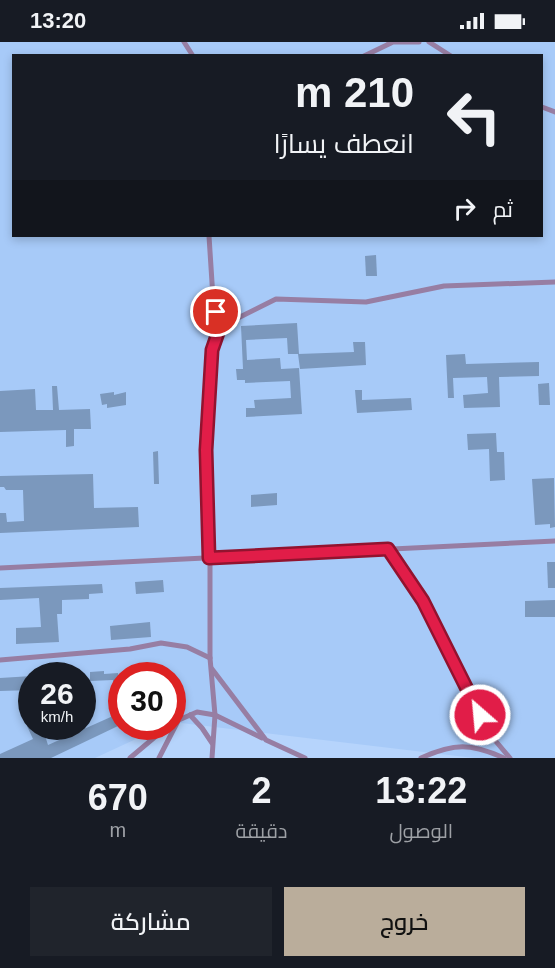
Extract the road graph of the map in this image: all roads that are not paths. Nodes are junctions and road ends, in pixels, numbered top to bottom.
1 (419, 42) edge
2 (429, 42) edge
3 (390, 43) edge
4 (368, 54) edge
5 (449, 54) edge
6 (209, 237) edge
7 (555, 282) edge
8 (220, 327) junction
9 (555, 541) edge
10 (388, 549) junction
11 (209, 558) junction
12 (0, 568) edge
13 (210, 658) junction
14 (0, 660) edge
15 (212, 669) junction
16 (190, 715) junction
17 (215, 715) junction
18 (186, 717) edge
19 (151, 740) edge
20 (168, 740) edge
21 (266, 740) junction
22 (213, 745) junction
23 (130, 758) edge
24 (159, 758) edge
25 (212, 758) edge
26 (305, 758) edge
27 (421, 758) edge
28 (504, 758) edge
29 (510, 758) edge

1 - 3 street
2 - 5 street
3 - 4 street
6 - 8 street
7 - 8 street
8 - 11 street
9 - 10 street
10 - 11 street
10 - 29 street
11 - 12 street
11 - 13 street
13 - 14 street
13 - 15 street
15 - 17 street
15 - 21 street
16 - 17 street
16 - 18 street
16 - 22 street
17 - 21 street
17 - 22 street
19 - 23 street
20 - 24 street
21 - 26 street
22 - 25 street
27 - 28 street

